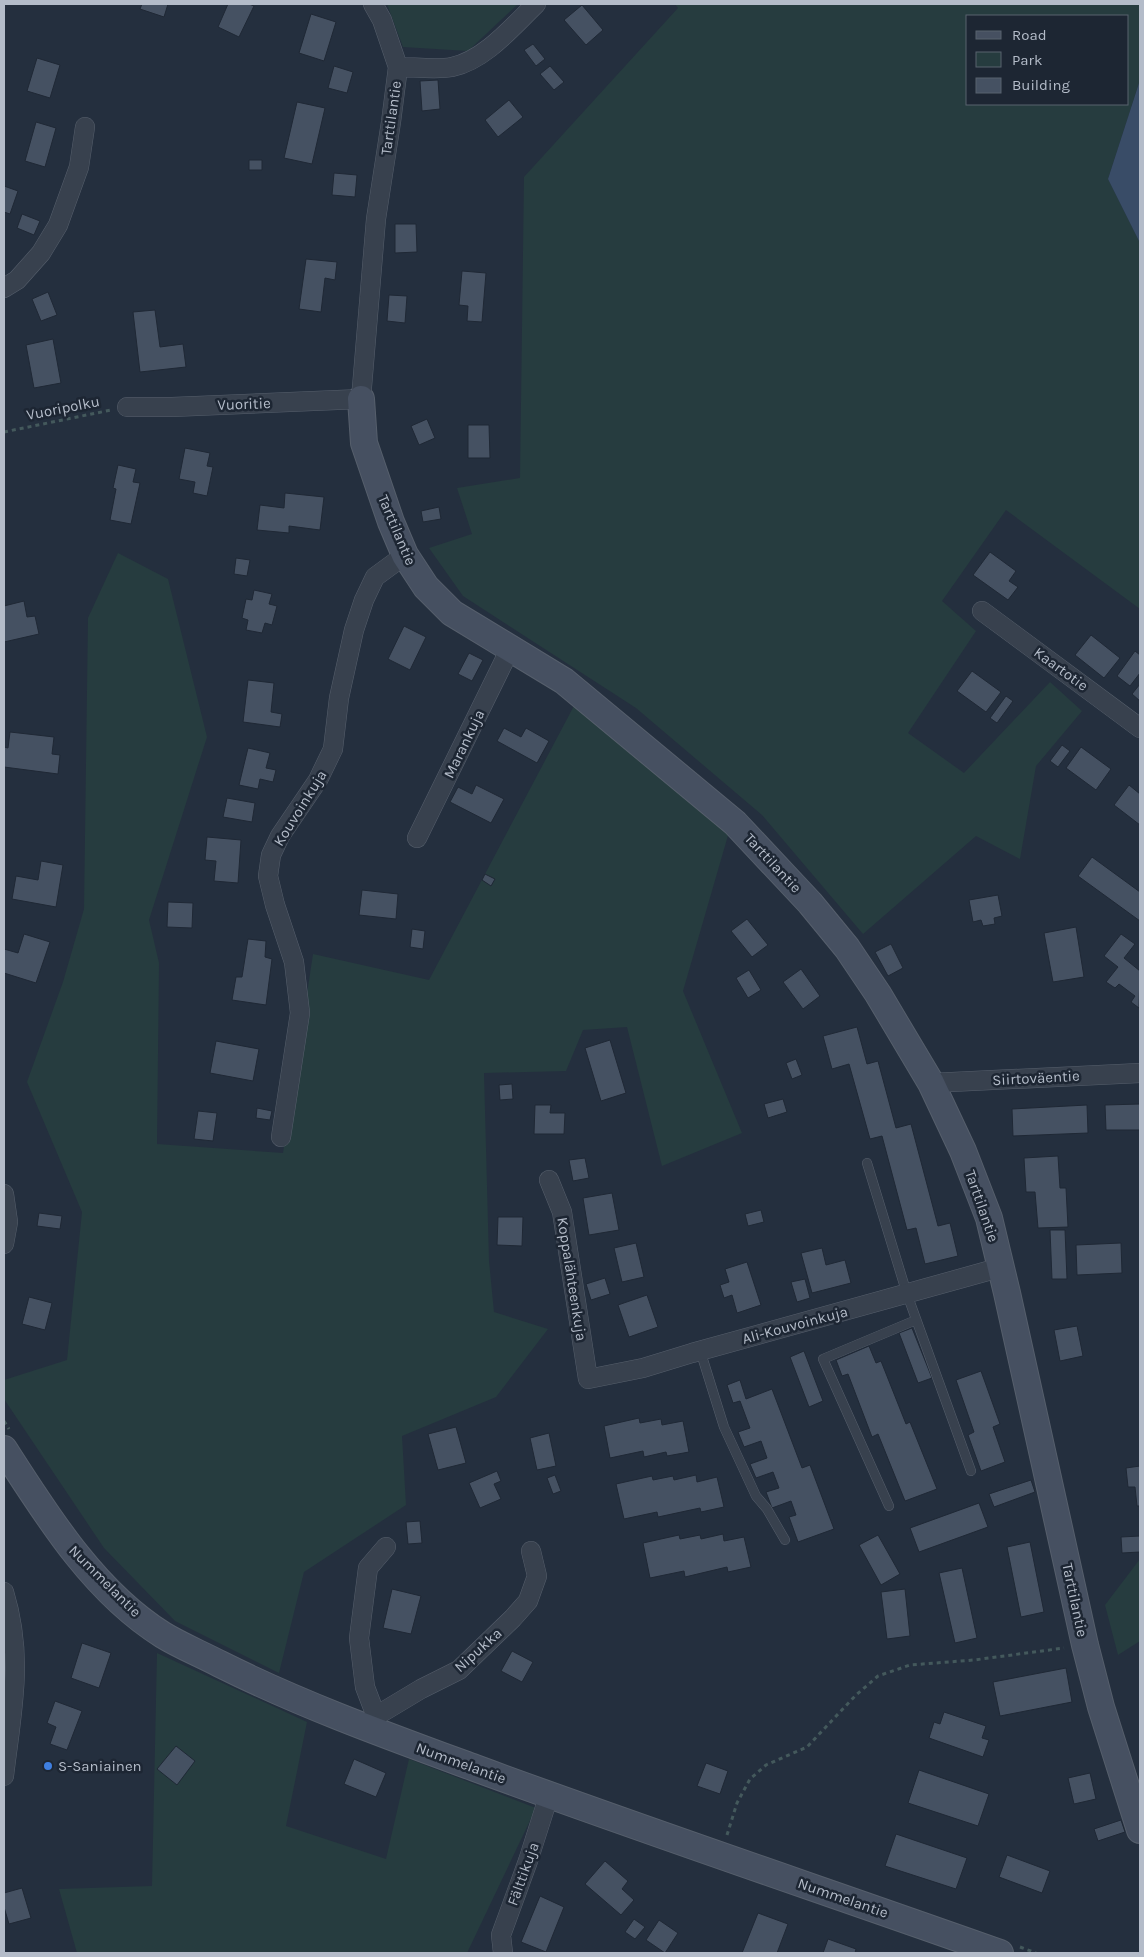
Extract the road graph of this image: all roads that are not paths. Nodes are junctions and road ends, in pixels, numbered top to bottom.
1 (372, 4) edge
2 (536, 4) edge
3 (398, 67) junction
4 (85, 127) dead end
5 (4, 288) edge
6 (361, 399) junction
7 (127, 406) road end
8 (405, 555) junction
9 (982, 611) dead end
10 (510, 649) junction
11 (1140, 728) edge
12 (417, 838) dead end
13 (1140, 1073) edge
14 (931, 1084) junction
15 (281, 1137) dead end
16 (867, 1162) dead end
17 (549, 1180) dead end
18 (4, 1194) edge
19 (4, 1244) edge
20 (1002, 1267) junction
21 (907, 1294) junction
22 (916, 1320) junction
23 (700, 1350) junction
24 (588, 1379) joint
25 (8, 1441) edge
26 (971, 1471) dead end
27 (889, 1506) dead end
28 (785, 1540) dead end
29 (386, 1546) dead end
30 (531, 1551) dead end
31 (4, 1592) edge
32 (10, 1679) edge
33 (371, 1722) junction
34 (4, 1776) edge
35 (549, 1795) junction
36 (1140, 1830) edge
37 (1009, 1950) edge
38 (503, 1953) edge

1 - 3 street, Tarttilantie
2 - 3 street
3 - 6 street, Tarttilantie
4 - 5 street
6 - 7 street, Vuoritie
6 - 8 street, Tarttilantie
8 - 10 street, Tarttilantie
8 - 15 street, Kouvoinkuja
9 - 11 street, Kaartotie
10 - 12 street, Marankuja
10 - 14 street, Tarttilantie
13 - 14 street, Siirtoväentie
14 - 20 street, Tarttilantie
16 - 21 lane
17 - 24 street, Koppalähteenkuja
18 - 19 street
20 - 21 street, Ali-Kouvoinkuja
20 - 36 street, Tarttilantie
21 - 22 lane
21 - 23 street, Ali-Kouvoinkuja
22 - 26 lane
22 - 27 lane
23 - 24 street, Ali-Kouvoinkuja
23 - 28 lane
25 - 33 street, Nummelantie
29 - 33 street
30 - 33 street, Nipukka
31 - 32 street
32 - 34 street
33 - 35 street, Nummelantie
35 - 37 street, Nummelantie
35 - 38 street, Fälttikuja

